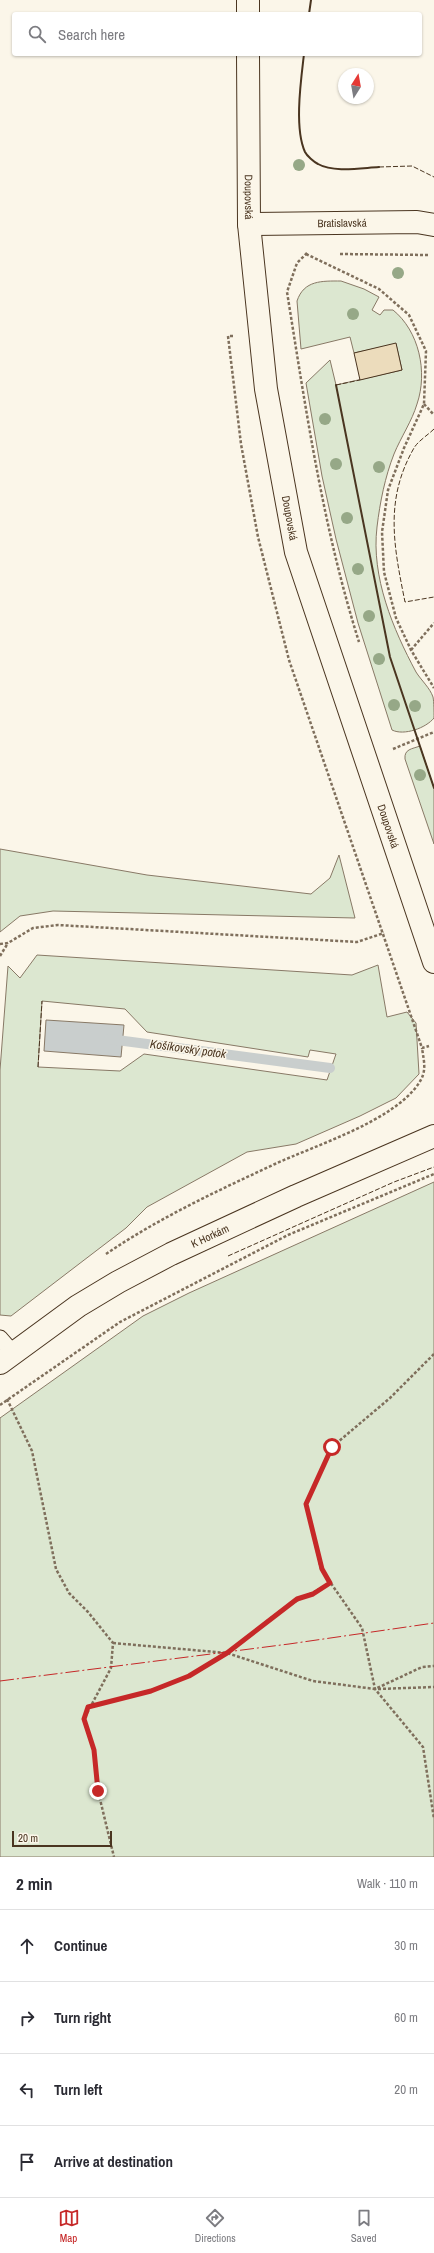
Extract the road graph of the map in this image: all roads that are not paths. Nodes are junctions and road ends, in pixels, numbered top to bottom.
1 (248, 0) edge
2 (248, 12) edge
3 (248, 56) edge
4 (249, 224) junction
5 (434, 224) edge
6 (434, 962) edge
7 (434, 1136) edge
8 (4, 1351) edge

1 - 2 street
3 - 4 street, Doupovská
4 - 5 street, Bratislavská
4 - 6 street, Doupovská
7 - 8 street, K Horkám

